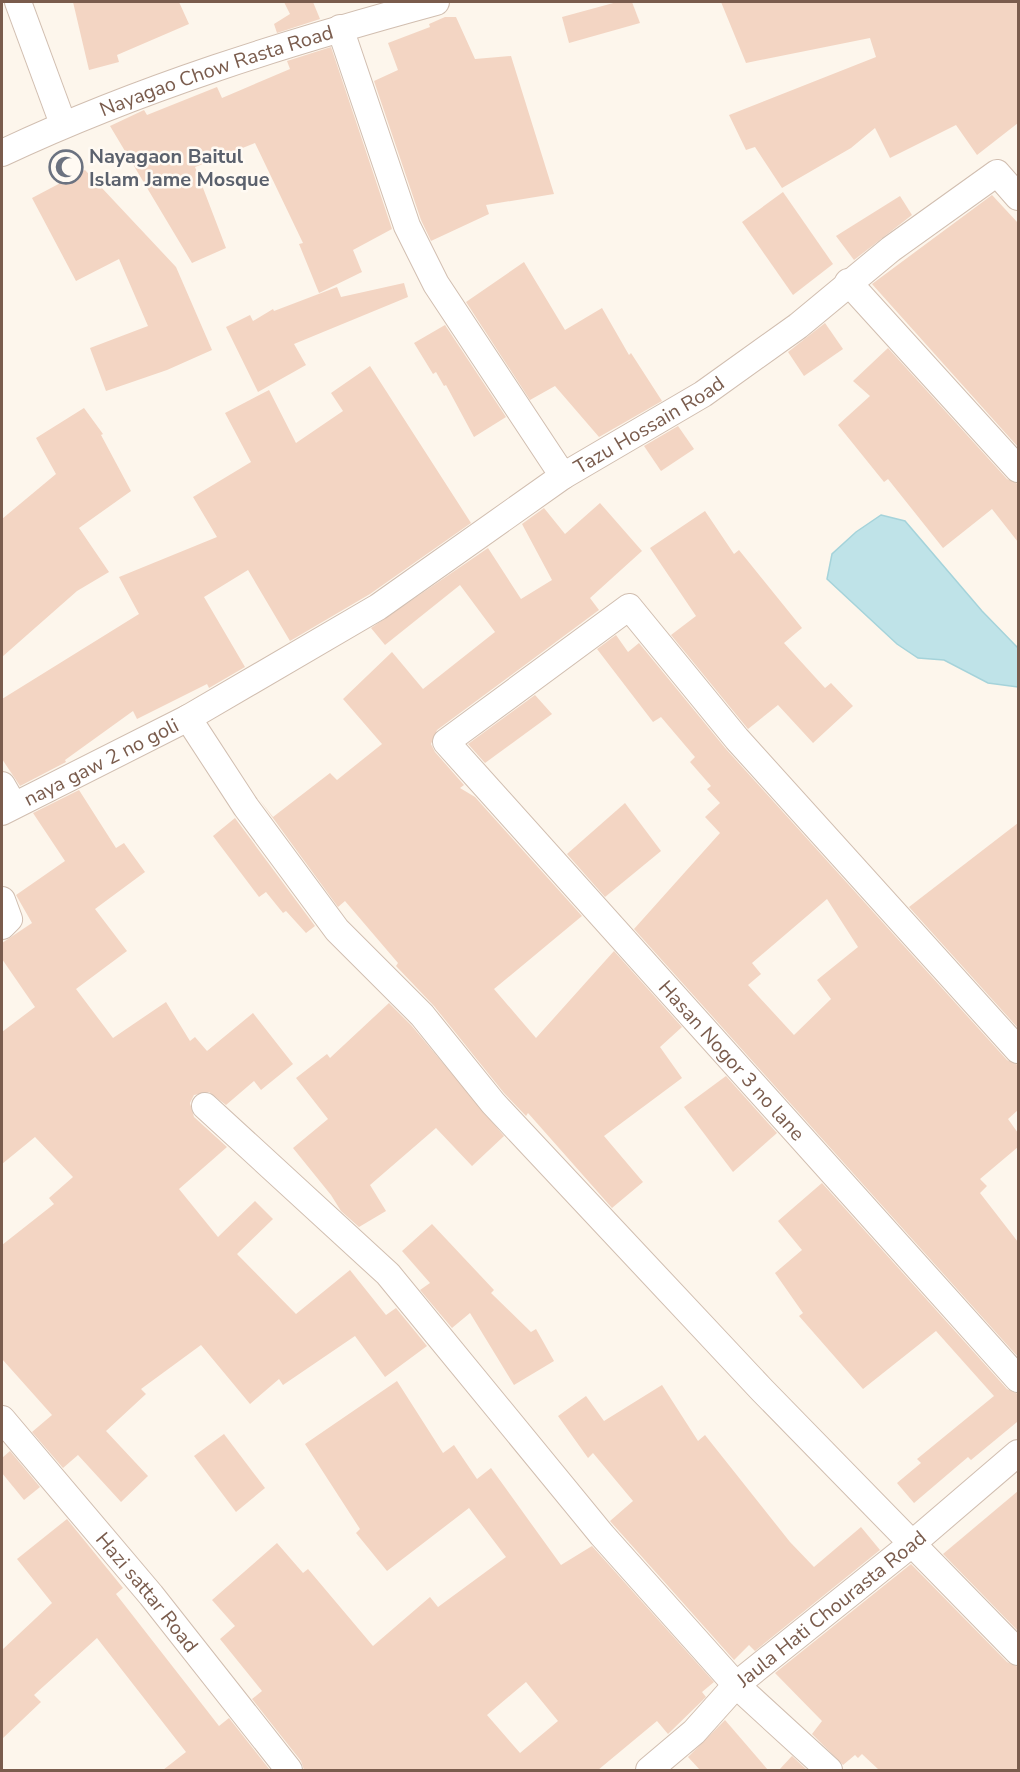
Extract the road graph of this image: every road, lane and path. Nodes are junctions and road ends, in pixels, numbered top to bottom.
1 (18, 2) edge
2 (436, 2) edge
3 (340, 28) junction
4 (63, 124) junction
5 (2, 153) edge
6 (1018, 197) edge
7 (848, 282) junction
8 (1018, 469) edge
9 (563, 476) junction
10 (188, 717) junction
11 (5, 800) edge
12 (2, 900) edge
13 (2, 926) edge
14 (1018, 1050) edge
15 (205, 1106) dead end
16 (1018, 1379) edge
17 (2, 1419) edge
18 (1018, 1453) edge
19 (914, 1542) junction
20 (1018, 1652) edge
21 (736, 1685) junction
22 (289, 1770) edge
23 (650, 1770) edge
24 (829, 1770) edge

1 - 4 street
2 - 3 street, Nayagao Chow Rasta Road
3 - 4 street, Nayagao Chow Rasta Road
3 - 9 street, Tazu Hossain Road
4 - 5 street, Nayagao Chow Rasta Road
6 - 7 street, Tazu Hossain Road
7 - 8 street
7 - 9 street, Tazu Hossain Road
9 - 10 street, naya gaw 2 no goli
10 - 11 street, naya gaw 2 no goli
10 - 19 street
12 - 13 street
14 - 16 street, Hasan Nogor 3 no lane
15 - 21 street
17 - 22 street, Hazi sattar Road
18 - 19 street, Jaula Hati Chourasta Road
19 - 20 street
19 - 21 street, Jaula Hati Chourasta Road
21 - 23 street, Jaula Hati Chourasta Road
21 - 24 street

